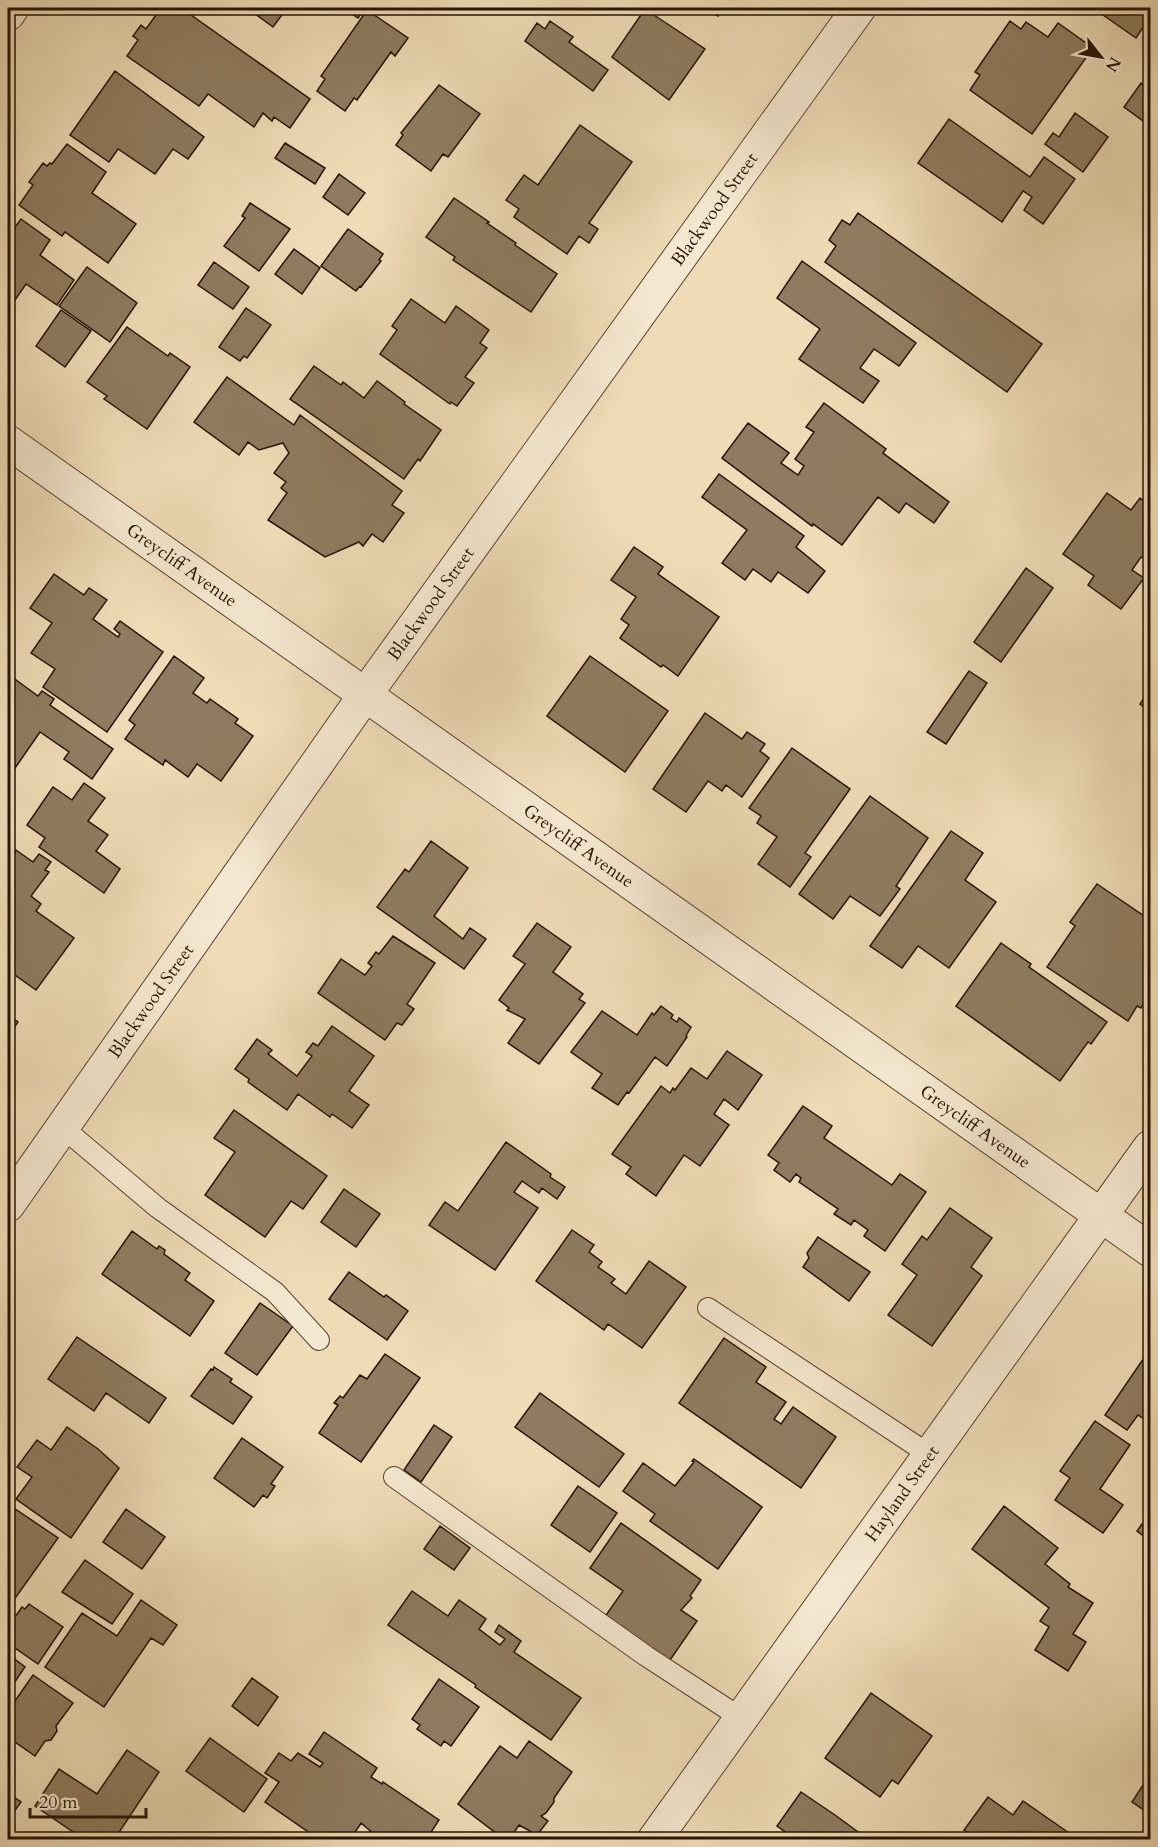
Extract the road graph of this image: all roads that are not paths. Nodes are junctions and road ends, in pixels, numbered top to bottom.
1 (12, 8) edge
2 (859, 8) edge
3 (8, 14) edge
4 (8, 442) edge
5 (365, 695) junction
6 (63, 1127) junction
7 (1150, 1147) edge
8 (8, 1206) edge
9 (1102, 1215) junction
10 (1150, 1250) edge
11 (708, 1308) dead end
12 (318, 1340) dead end
13 (930, 1455) junction
14 (394, 1477) dead end
15 (741, 1718) junction
16 (654, 1839) edge

1 - 3 street
2 - 5 street, Blackwood Street
4 - 5 street, Greycliff Avenue
5 - 6 street, Blackwood Street
5 - 9 street, Greycliff Avenue
6 - 8 street, Blackwood Street
6 - 12 lane
7 - 9 street, Hayland Street
9 - 10 street, Greycliff Avenue
9 - 13 street, Hayland Street
11 - 13 lane
13 - 15 street, Hayland Street
14 - 15 lane
15 - 16 street, Hayland Street

